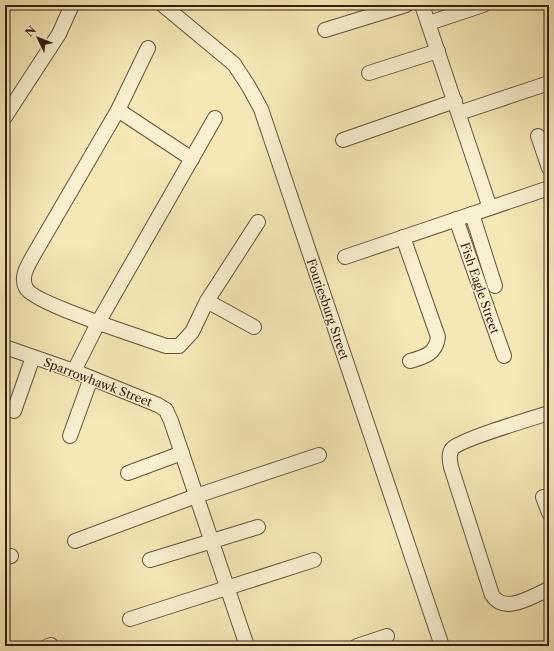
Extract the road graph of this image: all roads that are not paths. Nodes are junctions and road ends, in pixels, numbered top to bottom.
1 (72, 5) edge
2 (163, 5) edge
3 (406, 5) edge
4 (422, 5) edge
5 (483, 5) edge
6 (430, 23) junction
7 (325, 30) dead end
8 (148, 48) dead end
9 (438, 51) junction
10 (368, 73) dead end
11 (549, 82) edge
12 (457, 107) junction
13 (118, 110) junction
14 (5, 117) edge
15 (215, 118) dead end
16 (538, 136) dead end
17 (343, 140) dead end
18 (192, 159) junction
19 (549, 168) edge
20 (549, 188) edge
21 (490, 208) junction
22 (472, 214) junction
23 (456, 219) junction
24 (258, 222) dead end
25 (403, 237) junction
26 (345, 257) dead end
27 (495, 286) dead end
28 (207, 301) junction
29 (98, 321) junction
30 (254, 327) dead end
31 (5, 347) edge
32 (504, 356) dead end
33 (34, 357) junction
34 (410, 361) dead end
35 (74, 371) junction
36 (91, 378) junction
37 (14, 411) dead end
38 (549, 413) edge
39 (70, 436) dead end
40 (182, 453) junction
41 (319, 455) dead end
42 (128, 473) dead end
43 (196, 496) junction
44 (543, 497) dead end
45 (549, 513) edge
46 (258, 527) dead end
47 (211, 540) junction
48 (75, 541) dead end
49 (150, 560) dead end
50 (314, 560) dead end
51 (228, 588) junction
52 (549, 589) edge
53 (130, 619) dead end
54 (386, 636) dead end
55 (247, 646) edge
56 (358, 646) edge
57 (442, 646) edge

1 - 14 street
2 - 57 street, Fouriesburg Street
3 - 7 street
4 - 6 street
5 - 6 street
6 - 9 street
8 - 13 street
9 - 10 street
9 - 12 street
11 - 12 street
12 - 17 street
12 - 21 street
13 - 18 street
13 - 29 street
15 - 18 street
16 - 19 street
18 - 29 street
20 - 21 street
21 - 22 street
22 - 23 street
22 - 27 street
23 - 25 street
23 - 32 street, Fish Eagle Street
24 - 28 street
25 - 26 street
25 - 34 street
28 - 29 street
28 - 30 street
29 - 35 street
31 - 33 street, Sparrowhawk Street
33 - 35 street, Sparrowhawk Street
33 - 37 street, Sparrowhawk Street
35 - 36 street, Sparrowhawk Street
36 - 39 street
36 - 40 street, Sparrowhawk Street
38 - 52 street
40 - 42 street
40 - 43 street, Sparrowhawk Street
41 - 43 street
43 - 47 street, Sparrowhawk Street
43 - 48 street
44 - 45 street
46 - 47 street
47 - 49 street
47 - 51 street, Sparrowhawk Street
50 - 51 street
51 - 53 street
51 - 55 street, Sparrowhawk Street
54 - 56 street

